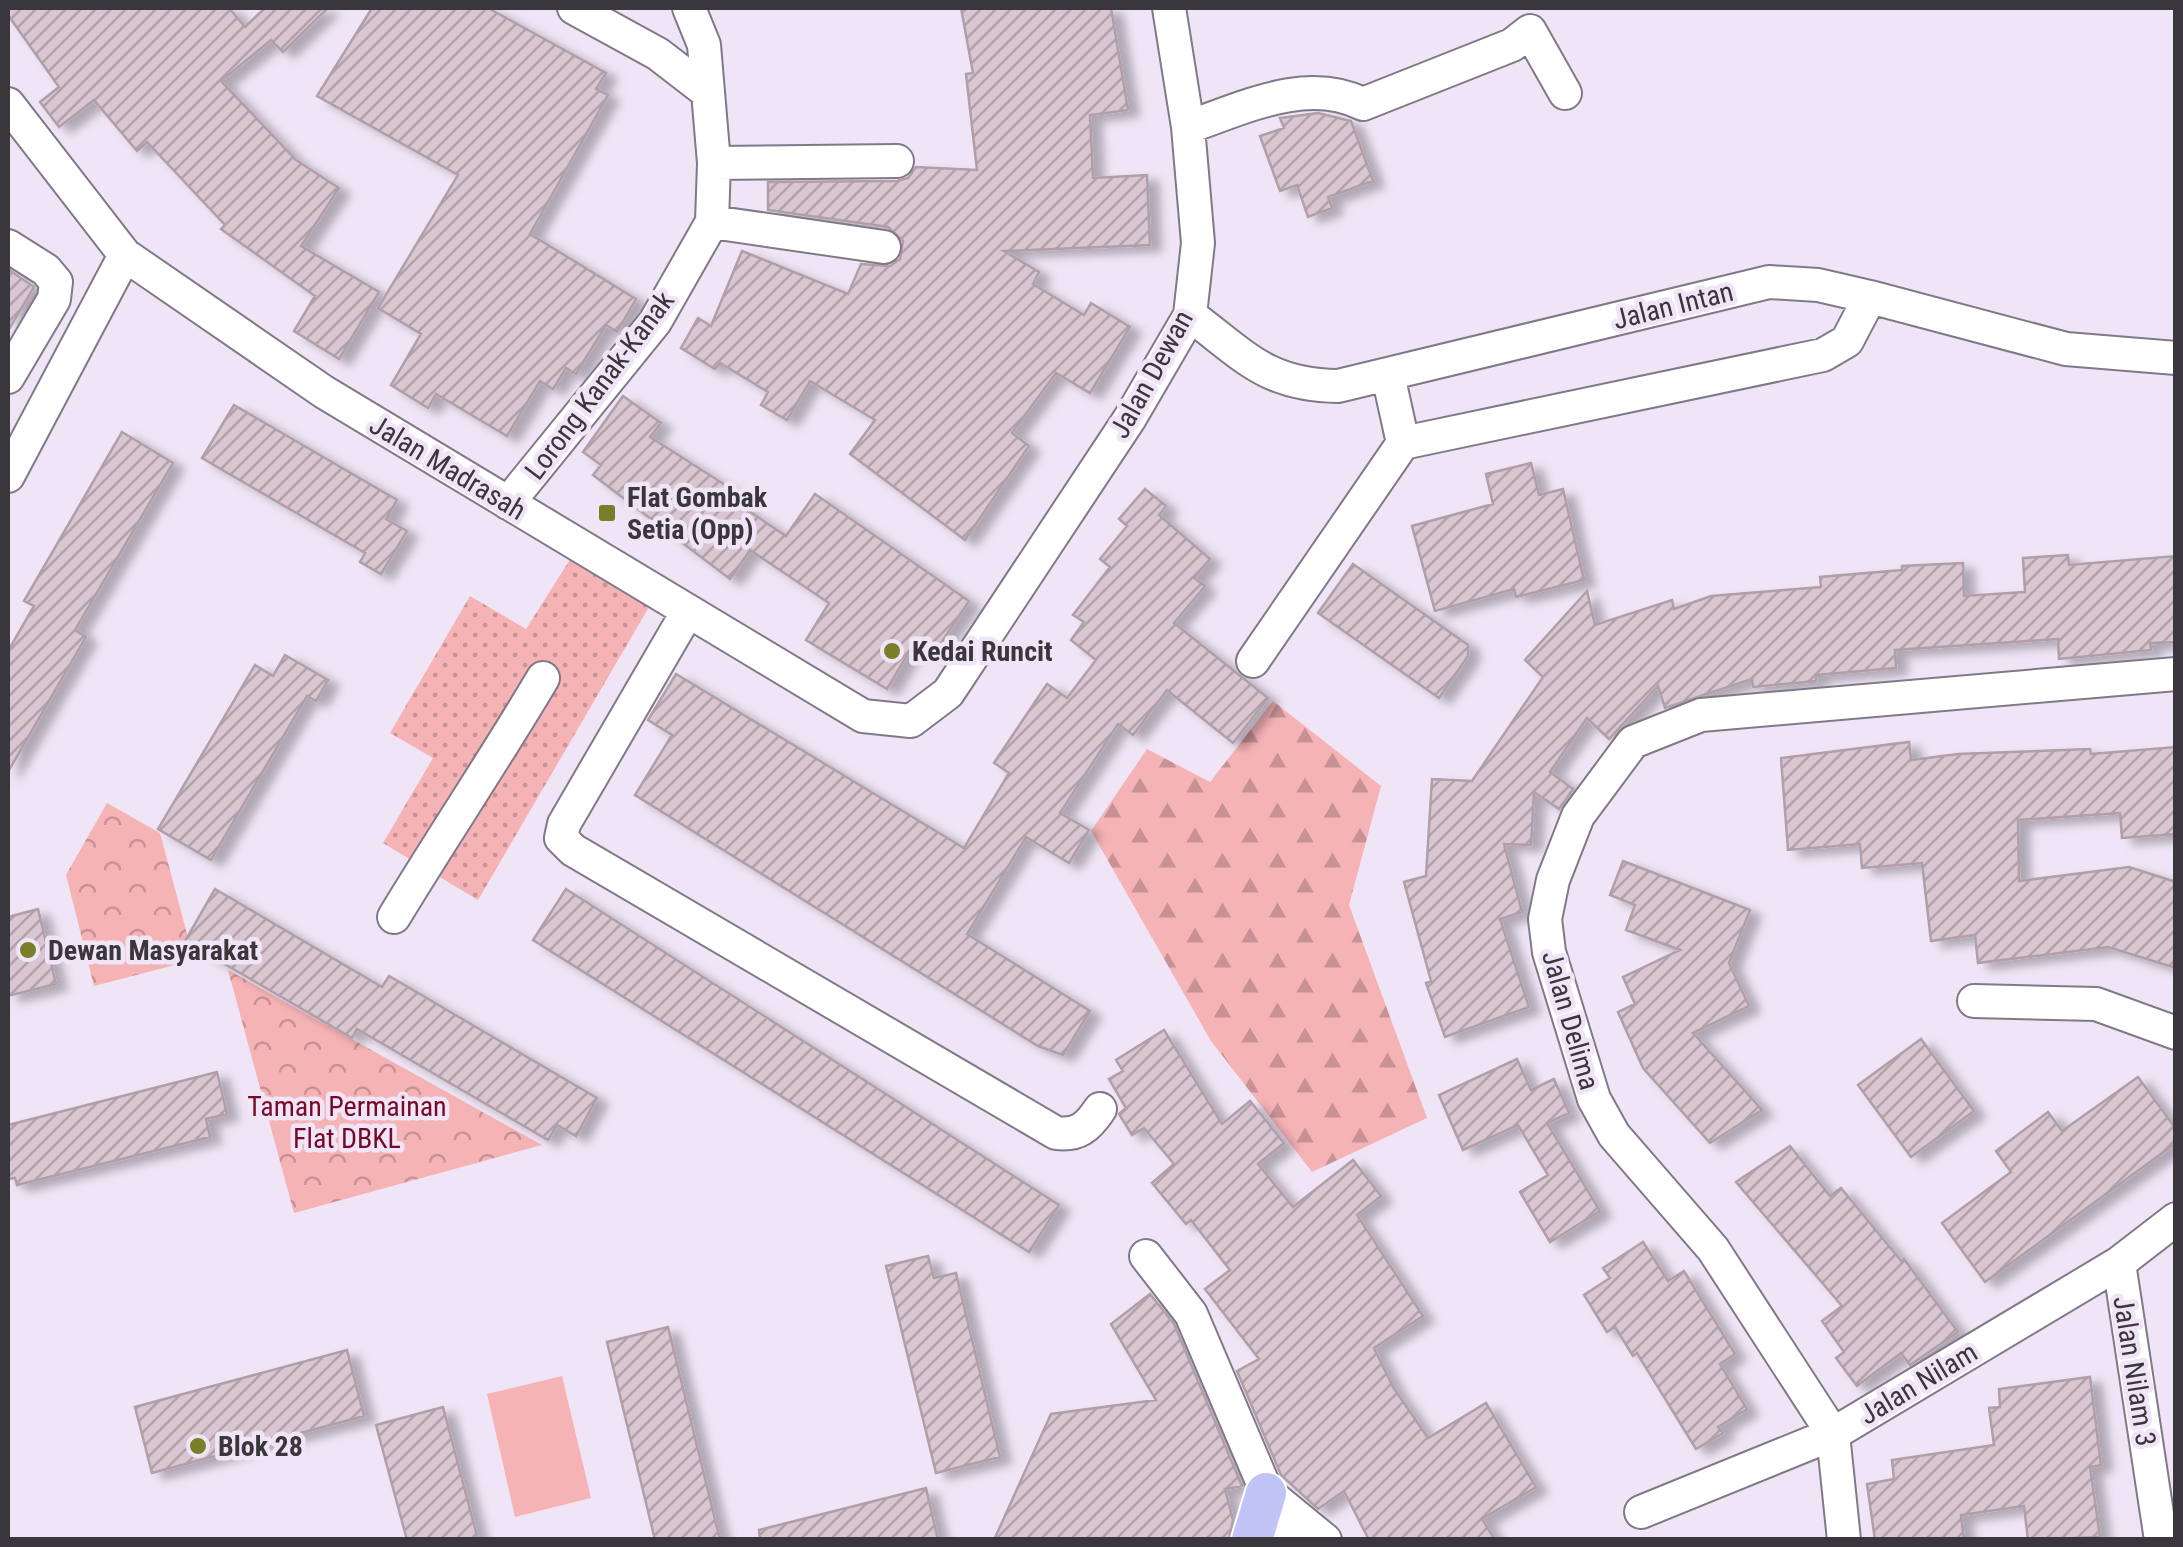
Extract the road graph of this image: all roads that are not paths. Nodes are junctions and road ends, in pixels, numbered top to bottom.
1 (574, 8) edge
2 (688, 8) edge
3 (1169, 8) edge
4 (1538, 19) edge
5 (706, 91) junction
6 (1565, 94) dead end
7 (8, 104) edge
8 (1188, 127) junction
9 (897, 161) dead end
10 (714, 163) junction
11 (712, 222) junction
12 (8, 246) edge
13 (884, 248) dead end
14 (124, 256) junction
15 (1870, 296) junction
16 (1190, 315) junction
17 (2176, 358) edge
18 (1388, 375) junction
19 (8, 377) edge
20 (1403, 443) junction
21 (8, 476) edge
22 (508, 503) junction
23 (688, 611) junction
24 (1253, 661) dead end
25 (2176, 674) edge
26 (542, 678) dead end
27 (948, 694) joint
28 (394, 916) dead end
29 (1974, 1001) dead end
30 (2176, 1033) edge
31 (1100, 1109) dead end
32 (2176, 1219) edge
33 (1146, 1256) dead end
34 (2119, 1262) junction
35 (1832, 1434) junction
36 (1266, 1493) junction
37 (1640, 1512) dead end
38 (1252, 1540) edge
39 (1287, 1540) edge
40 (1325, 1540) edge
41 (1844, 1540) edge
42 (2160, 1540) edge

1 - 5 street
2 - 5 street, Lorong Kanak-Kanak
3 - 8 street, Jalan Dewan
4 - 6 street
4 - 8 street
5 - 10 street, Lorong Kanak-Kanak
7 - 14 street, Jalan Madrasah
8 - 16 street, Jalan Dewan
9 - 10 street
10 - 11 street, Lorong Kanak-Kanak
11 - 13 street
11 - 22 street, Lorong Kanak-Kanak
12 - 19 street
14 - 21 street
14 - 22 street, Jalan Madrasah
15 - 17 street, Jalan Intan
15 - 18 street, Jalan Intan
15 - 20 street
16 - 18 street, Jalan Intan
16 - 27 street, Jalan Dewan
18 - 20 street
20 - 24 street
22 - 23 street, Jalan Madrasah
23 - 27 street, Jalan Madrasah
23 - 31 street
25 - 35 street, Jalan Delima
26 - 28 street
29 - 30 street
32 - 34 street, Jalan Nilam
33 - 36 street
34 - 35 street, Jalan Nilam
34 - 42 street, Jalan Nilam 3
35 - 37 street, Jalan Nilam
35 - 41 street
36 - 38 main road
36 - 39 street
36 - 40 street

